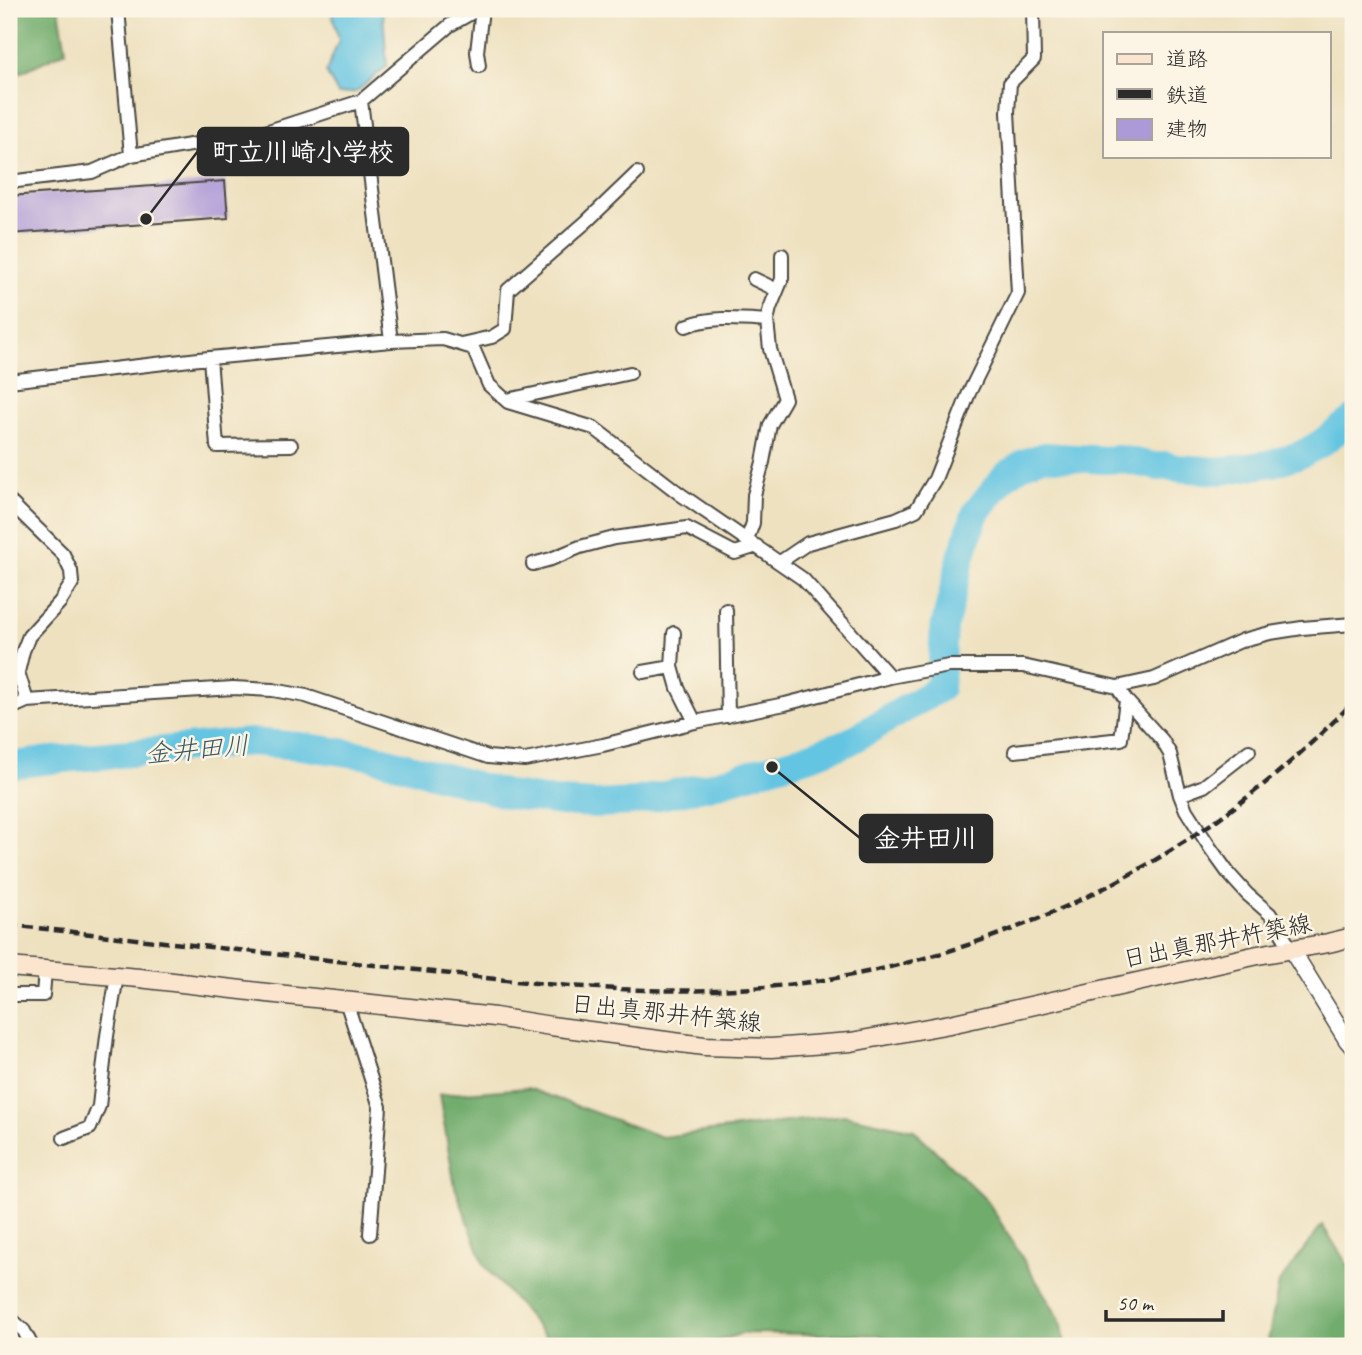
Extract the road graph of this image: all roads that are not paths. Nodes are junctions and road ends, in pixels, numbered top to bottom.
1 (118, 9) edge
2 (480, 9) edge
3 (1033, 9) edge
4 (479, 66) dead end
5 (361, 101) junction
6 (131, 155) junction
7 (637, 173) dead end
8 (9, 182) edge
9 (782, 255) dead end
10 (754, 279) dead end
11 (777, 290) junction
12 (767, 321) junction
13 (686, 326) dead end
14 (391, 341) junction
15 (461, 344) junction
16 (210, 358) junction
17 (630, 373) dead end
18 (9, 381) edge
19 (506, 400) junction
20 (291, 445) dead end
21 (9, 501) edge
22 (752, 543) junction
23 (780, 562) junction
24 (533, 564) dead end
25 (726, 610) dead end
26 (1353, 624) edge
27 (674, 633) dead end
28 (672, 667) junction
29 (643, 672) dead end
30 (890, 677) junction
31 (1117, 687) junction
32 (1126, 700) junction
33 (27, 701) junction
34 (9, 709) edge
35 (728, 716) junction
36 (695, 723) junction
37 (1015, 751) dead end
38 (1249, 751) dead end
39 (1180, 795) junction
40 (1353, 937) edge
41 (1291, 949) junction
42 (9, 967) edge
43 (45, 970) junction
44 (117, 976) junction
45 (9, 995) edge
46 (346, 1001) junction
47 (1353, 1047) edge
48 (64, 1138) dead end
49 (370, 1234) dead end
50 (9, 1317) edge
51 (32, 1346) edge

1 - 6 street
2 - 4 street
2 - 5 street
3 - 23 street
5 - 6 street
5 - 14 street
6 - 8 street
7 - 15 street
9 - 11 street
10 - 11 street
11 - 12 street
12 - 13 street
12 - 22 street
14 - 15 street
14 - 16 street
15 - 19 street
16 - 18 street
16 - 20 street
17 - 19 street
19 - 22 street
21 - 33 street
22 - 23 street
22 - 24 street
23 - 30 street
25 - 35 street
26 - 31 street
27 - 28 street
28 - 29 street
28 - 36 street
30 - 31 street
30 - 35 street
31 - 32 street
32 - 37 street
32 - 39 street
33 - 34 street
33 - 36 street
35 - 36 street
38 - 39 street
39 - 41 street
40 - 41 main road, 日出真那井杵築線
41 - 46 main road, 日出真那井杵築線
41 - 47 street
42 - 43 main road, 日出真那井杵築線
43 - 44 main road, 日出真那井杵築線
43 - 45 street
44 - 46 main road, 日出真那井杵築線
44 - 48 street
46 - 49 street
50 - 51 street

